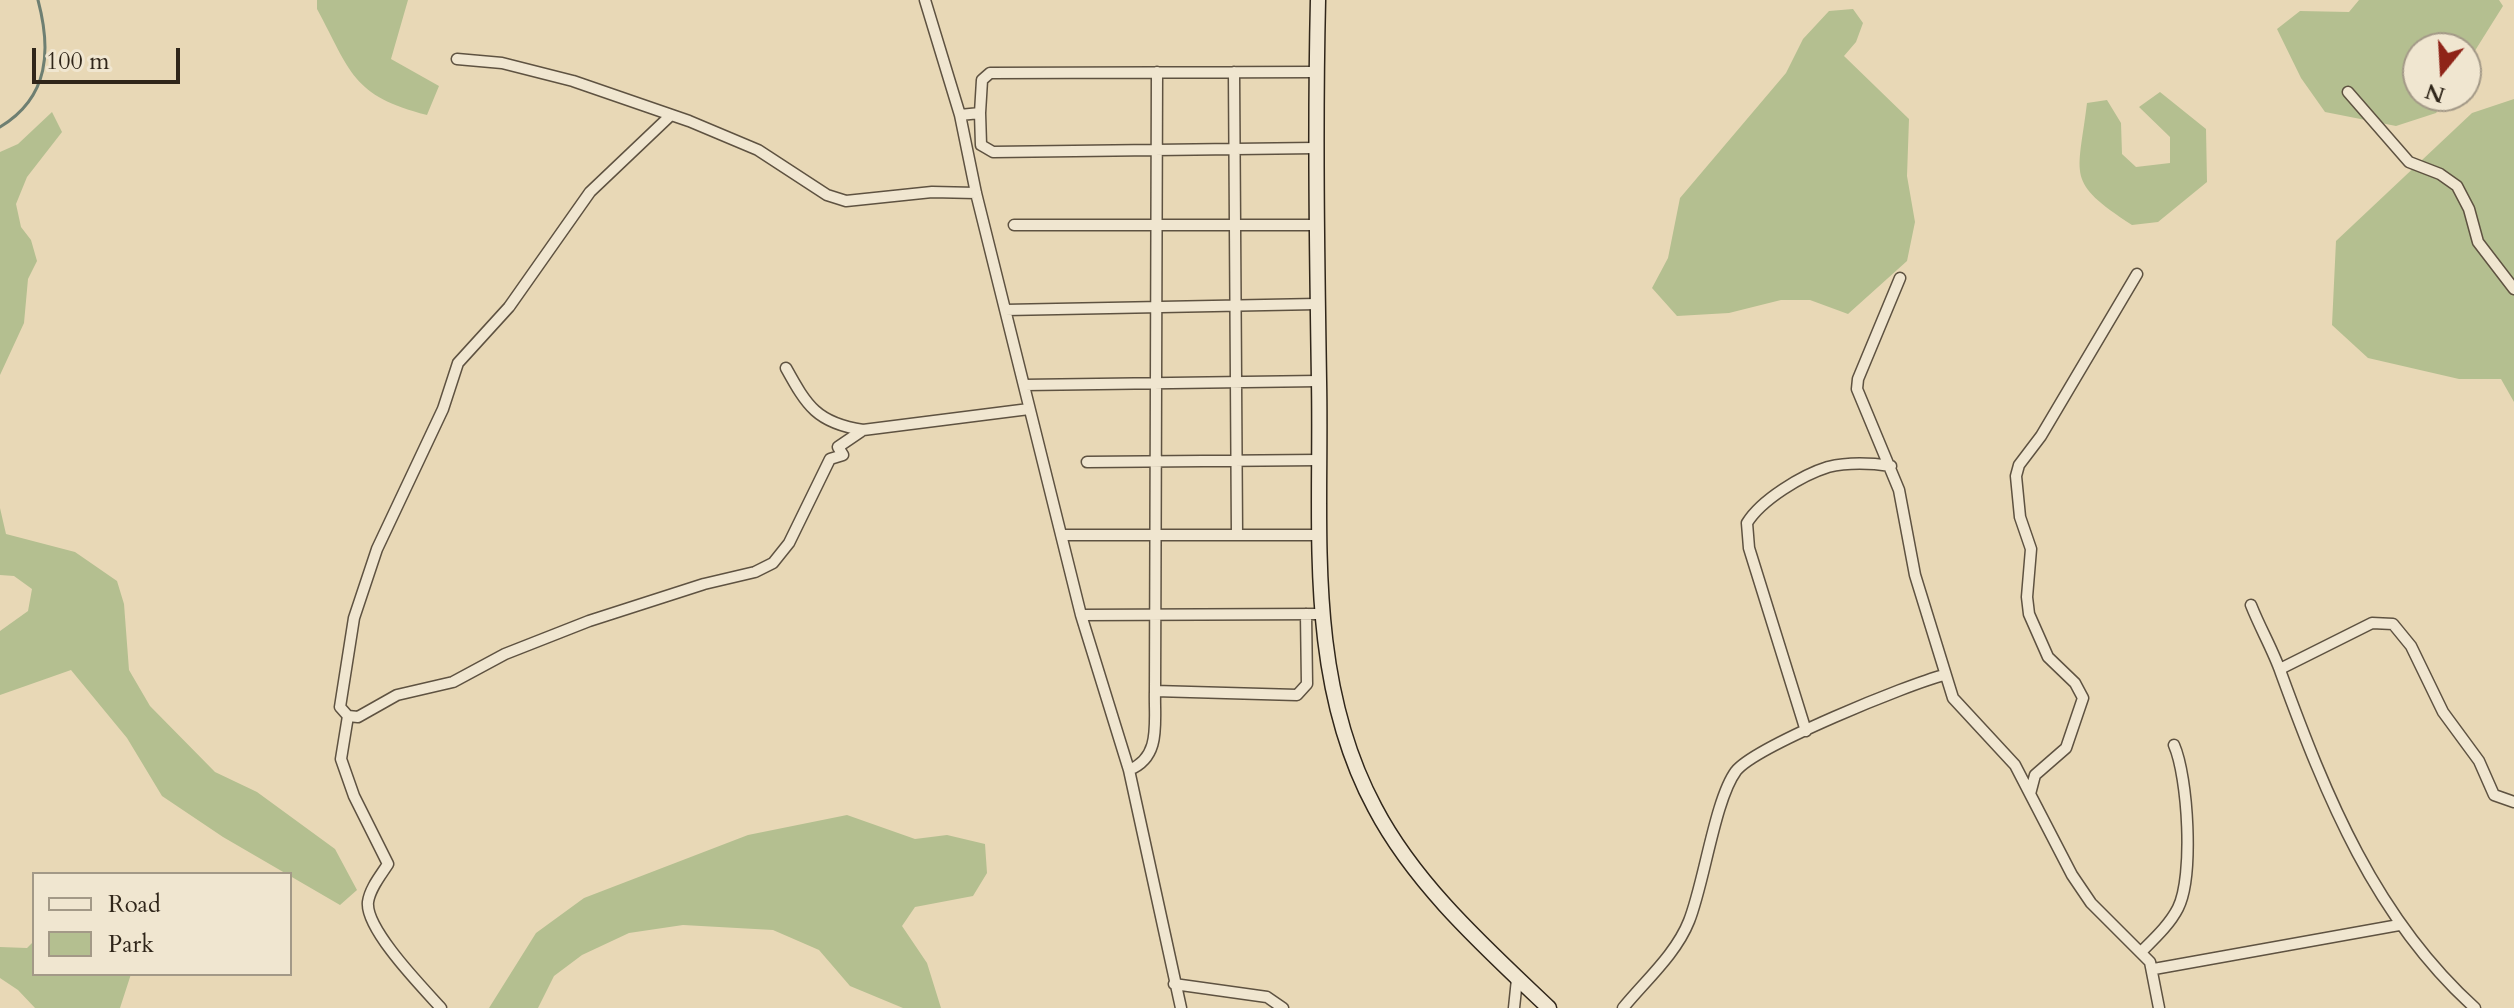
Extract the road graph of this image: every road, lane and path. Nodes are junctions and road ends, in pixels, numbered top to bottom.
1 (925, 0) edge
2 (1318, 0) edge
3 (457, 59) dead end
4 (1157, 72) junction
5 (1234, 72) junction
6 (1316, 72) junction
7 (2348, 92) dead end
8 (980, 113) junction
9 (671, 115) junction
10 (960, 115) junction
11 (1237, 148) junction
12 (1316, 148) junction
13 (1155, 150) junction
14 (976, 193) junction
15 (1014, 225) dead end
16 (1316, 225) junction
17 (1235, 226) junction
18 (1154, 228) junction
19 (2137, 274) dead end
20 (1900, 278) dead end
21 (2514, 289) edge
22 (1317, 304) junction
23 (1154, 305) junction
24 (1235, 305) junction
25 (1005, 310) junction
26 (786, 368) dead end
27 (1319, 381) junction
28 (1237, 382) junction
29 (1156, 383) junction
30 (1024, 385) junction
31 (1029, 409) junction
32 (863, 430) junction
33 (1320, 460) junction
34 (1156, 461) junction
35 (1237, 461) junction
36 (1087, 462) dead end
37 (1891, 466) junction
38 (1061, 535) junction
39 (1237, 535) junction
40 (1320, 535) junction
41 (1157, 536) junction
42 (2251, 605) dead end
43 (1314, 614) junction
44 (1081, 615) junction
45 (1156, 615) junction
46 (2280, 669) junction
47 (1944, 675) junction
48 (1155, 691) junction
49 (348, 716) junction
50 (1806, 731) junction
51 (2174, 745) dead end
52 (1129, 770) junction
53 (2030, 794) junction
54 (2514, 802) edge
55 (2399, 925) junction
56 (2142, 951) junction
57 (2154, 969) junction
58 (1517, 979) junction
59 (1174, 984) junction
60 (441, 1008) edge
61 (1181, 1008) edge
62 (1283, 1008) edge
63 (1514, 1008) edge
64 (1549, 1008) edge
65 (1623, 1008) edge
66 (2159, 1008) edge
67 (2474, 1008) edge

1 - 10 street
2 - 6 main road
3 - 9 street
4 - 5 street
4 - 8 street
4 - 13 street
5 - 6 street
5 - 11 street
6 - 12 main road
7 - 21 street
8 - 10 street
8 - 13 street
9 - 14 street
9 - 49 street
10 - 14 street
11 - 12 street
11 - 13 street
11 - 17 street
12 - 16 main road
13 - 18 street
14 - 25 street
15 - 18 street
16 - 17 street
16 - 22 main road
17 - 18 street
17 - 24 street
18 - 23 street
19 - 53 street
20 - 37 street
22 - 24 street
22 - 27 main road
23 - 24 street
23 - 25 street
23 - 29 street
24 - 28 street
25 - 30 street
26 - 32 street
27 - 28 street
27 - 33 main road
28 - 29 street
28 - 35 street
29 - 30 street
29 - 34 street
30 - 31 street
31 - 32 street
31 - 38 street
32 - 49 street
33 - 35 street
33 - 40 main road
34 - 35 street
34 - 36 street
34 - 41 street
35 - 39 street
37 - 47 street
37 - 50 street
38 - 41 street
38 - 44 street
39 - 40 street
39 - 41 street
40 - 43 main road
41 - 45 street
42 - 46 street
43 - 45 street
43 - 48 street
43 - 58 main road
44 - 45 street
44 - 52 street
45 - 48 street
46 - 54 street
46 - 55 street
47 - 50 street
47 - 53 street
48 - 52 street
49 - 60 street
50 - 65 street
51 - 56 street
52 - 59 street
53 - 56 street
55 - 57 street
55 - 67 street
56 - 57 street
57 - 66 street
58 - 63 street
58 - 64 main road
59 - 61 street
59 - 62 street

